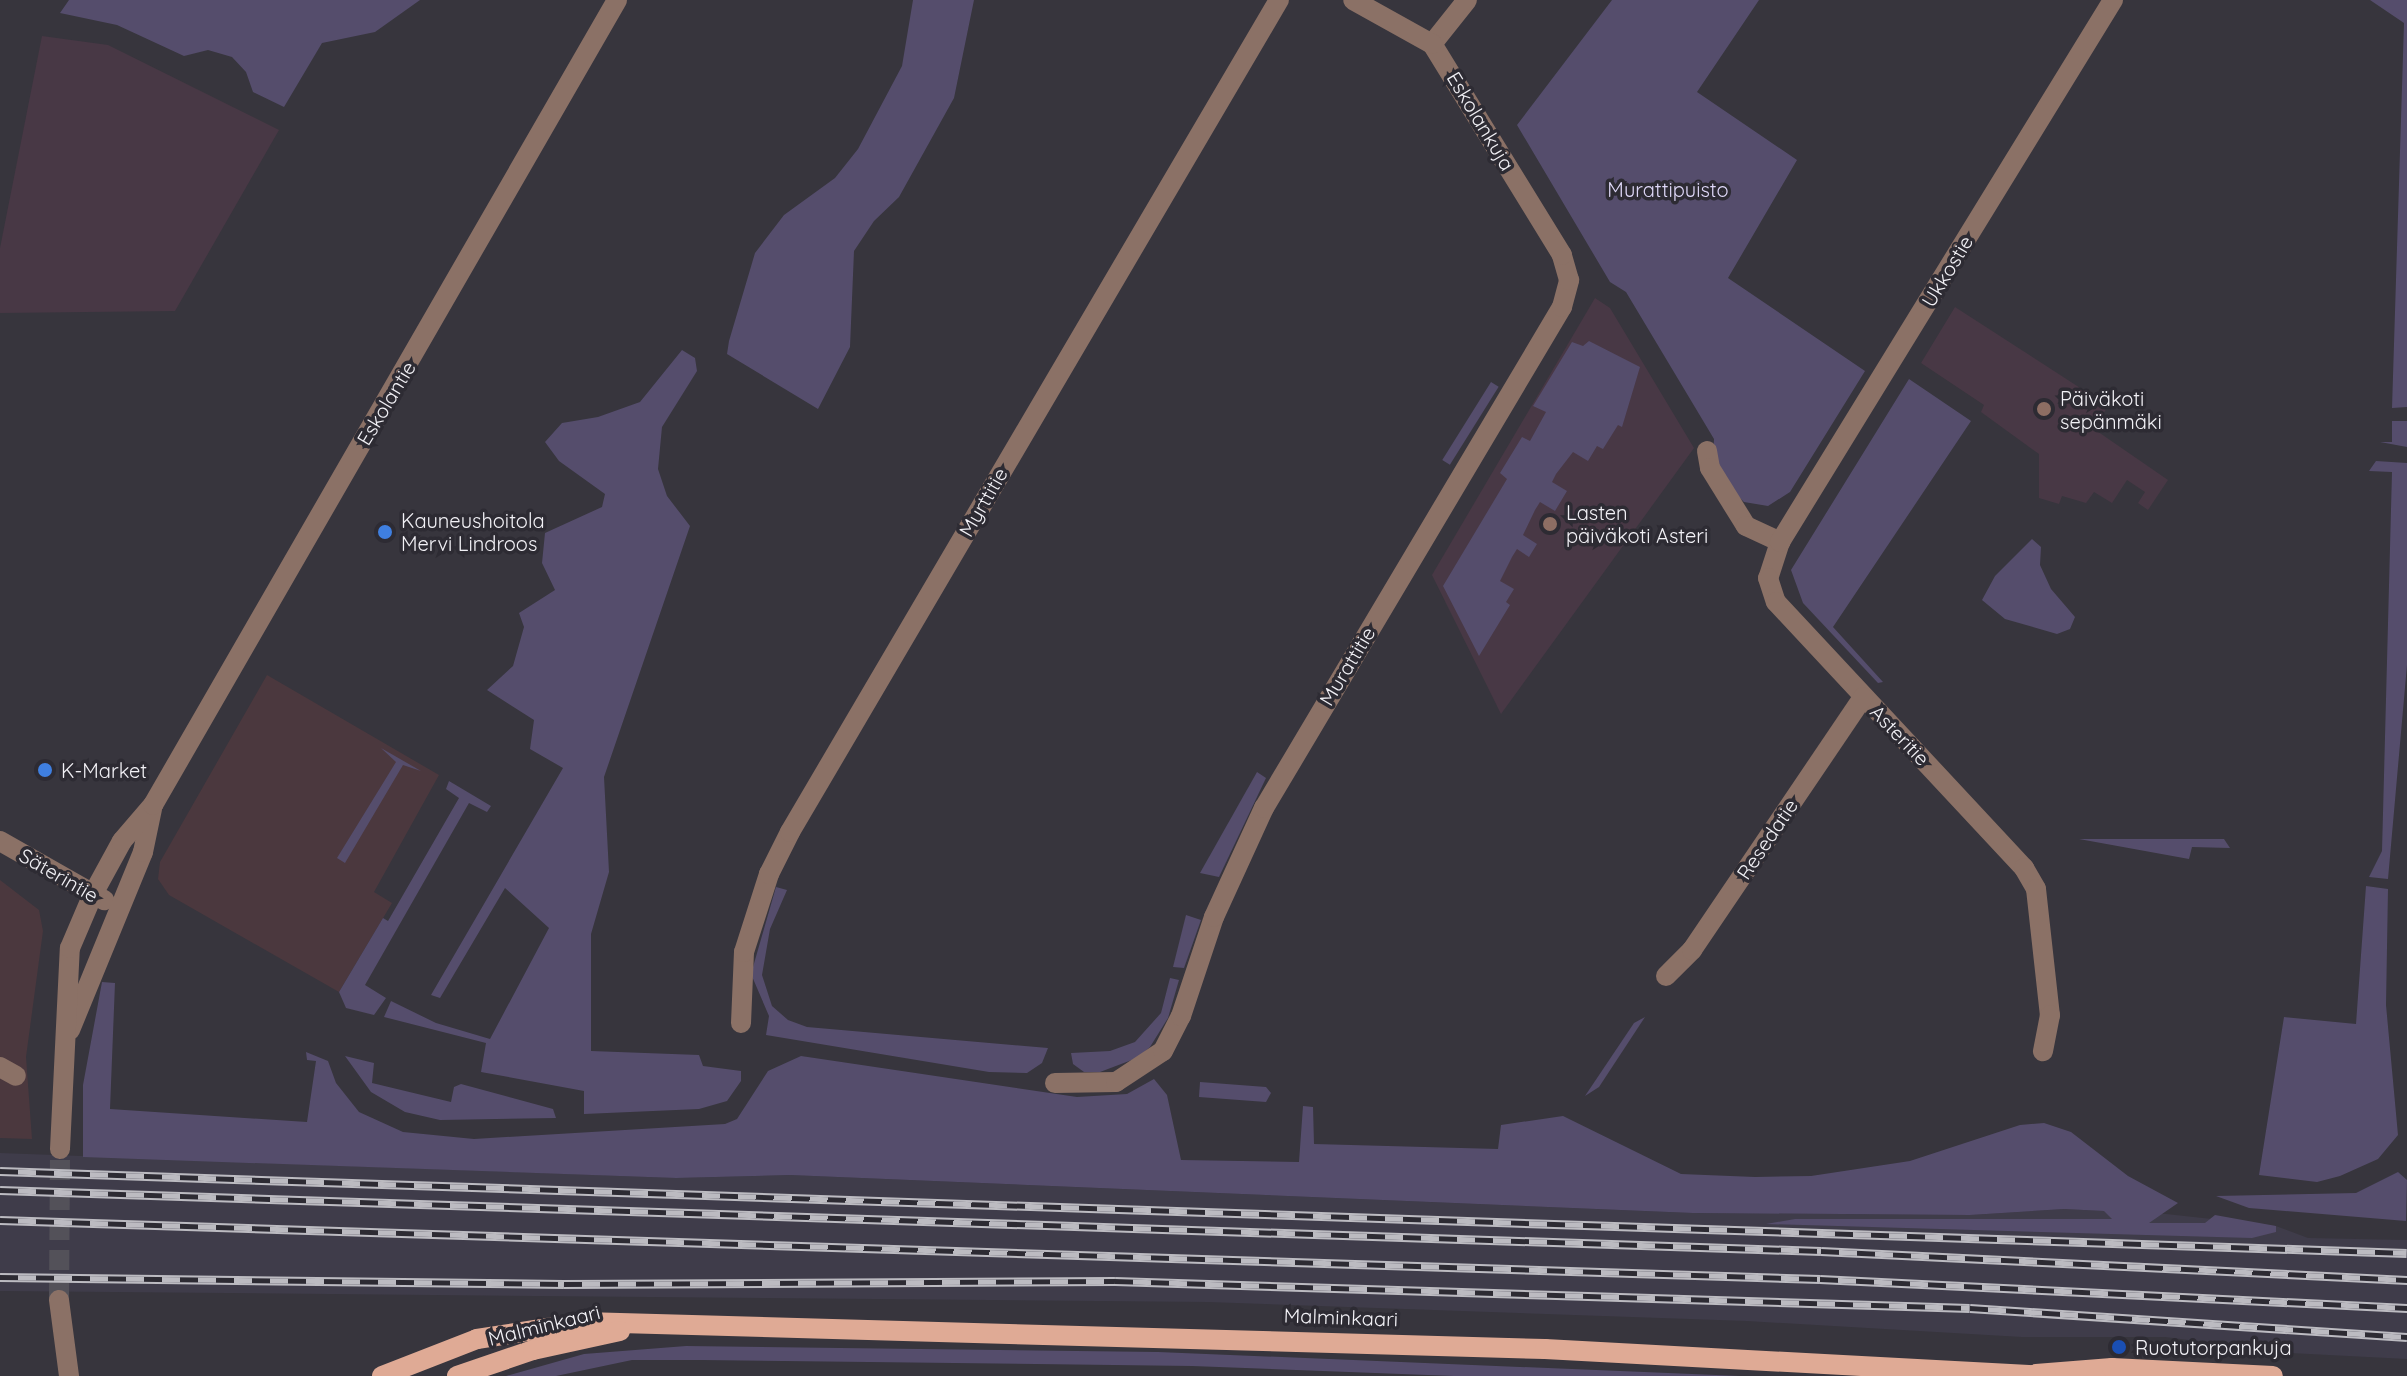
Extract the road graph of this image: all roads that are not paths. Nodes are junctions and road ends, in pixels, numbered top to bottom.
1 (617, 0) edge
2 (1279, 0) edge
3 (1353, 0) edge
4 (1467, 0) edge
5 (2113, 0) edge
6 (1432, 44) junction
7 (1569, 280) joint
8 (1707, 451) dead end
9 (1780, 542) junction
10 (1863, 697) junction
11 (153, 805) junction
12 (0, 841) edge
13 (93, 894) junction
14 (117, 908) junction
15 (1666, 976) dead end
16 (741, 1023) dead end
17 (69, 1031) junction
18 (2043, 1051) dead end
19 (1055, 1083) dead end
20 (60, 1149) tunnel mouth
21 (59, 1300) tunnel mouth
22 (643, 1326) junction
23 (72, 1372) edge
24 (2041, 1375) edge
25 (382, 1376) edge
26 (457, 1376) edge
27 (2273, 1376) edge

1 - 11 street, Eskolantie
2 - 16 street, Myrttitie
3 - 6 street, Eskolankuja
4 - 6 street
5 - 9 street, Ukkostie
6 - 7 street, Eskolankuja
7 - 19 street, Murattitie
8 - 9 street
9 - 10 street, Asteritie
10 - 15 street, Resedatie
10 - 18 street, Asteritie
11 - 13 street, Eskolantie
11 - 14 street, Eskolantie
12 - 13 street, Säterintie
13 - 14 street, Säterintie
13 - 17 street, Eskolantie
14 - 17 street, Eskolantie
17 - 20 street
21 - 23 street
22 - 24 main road, Malminkaari
22 - 25 main road, Malminkaari
22 - 26 main road, Malminkaari
24 - 27 main road, Malminkaari

